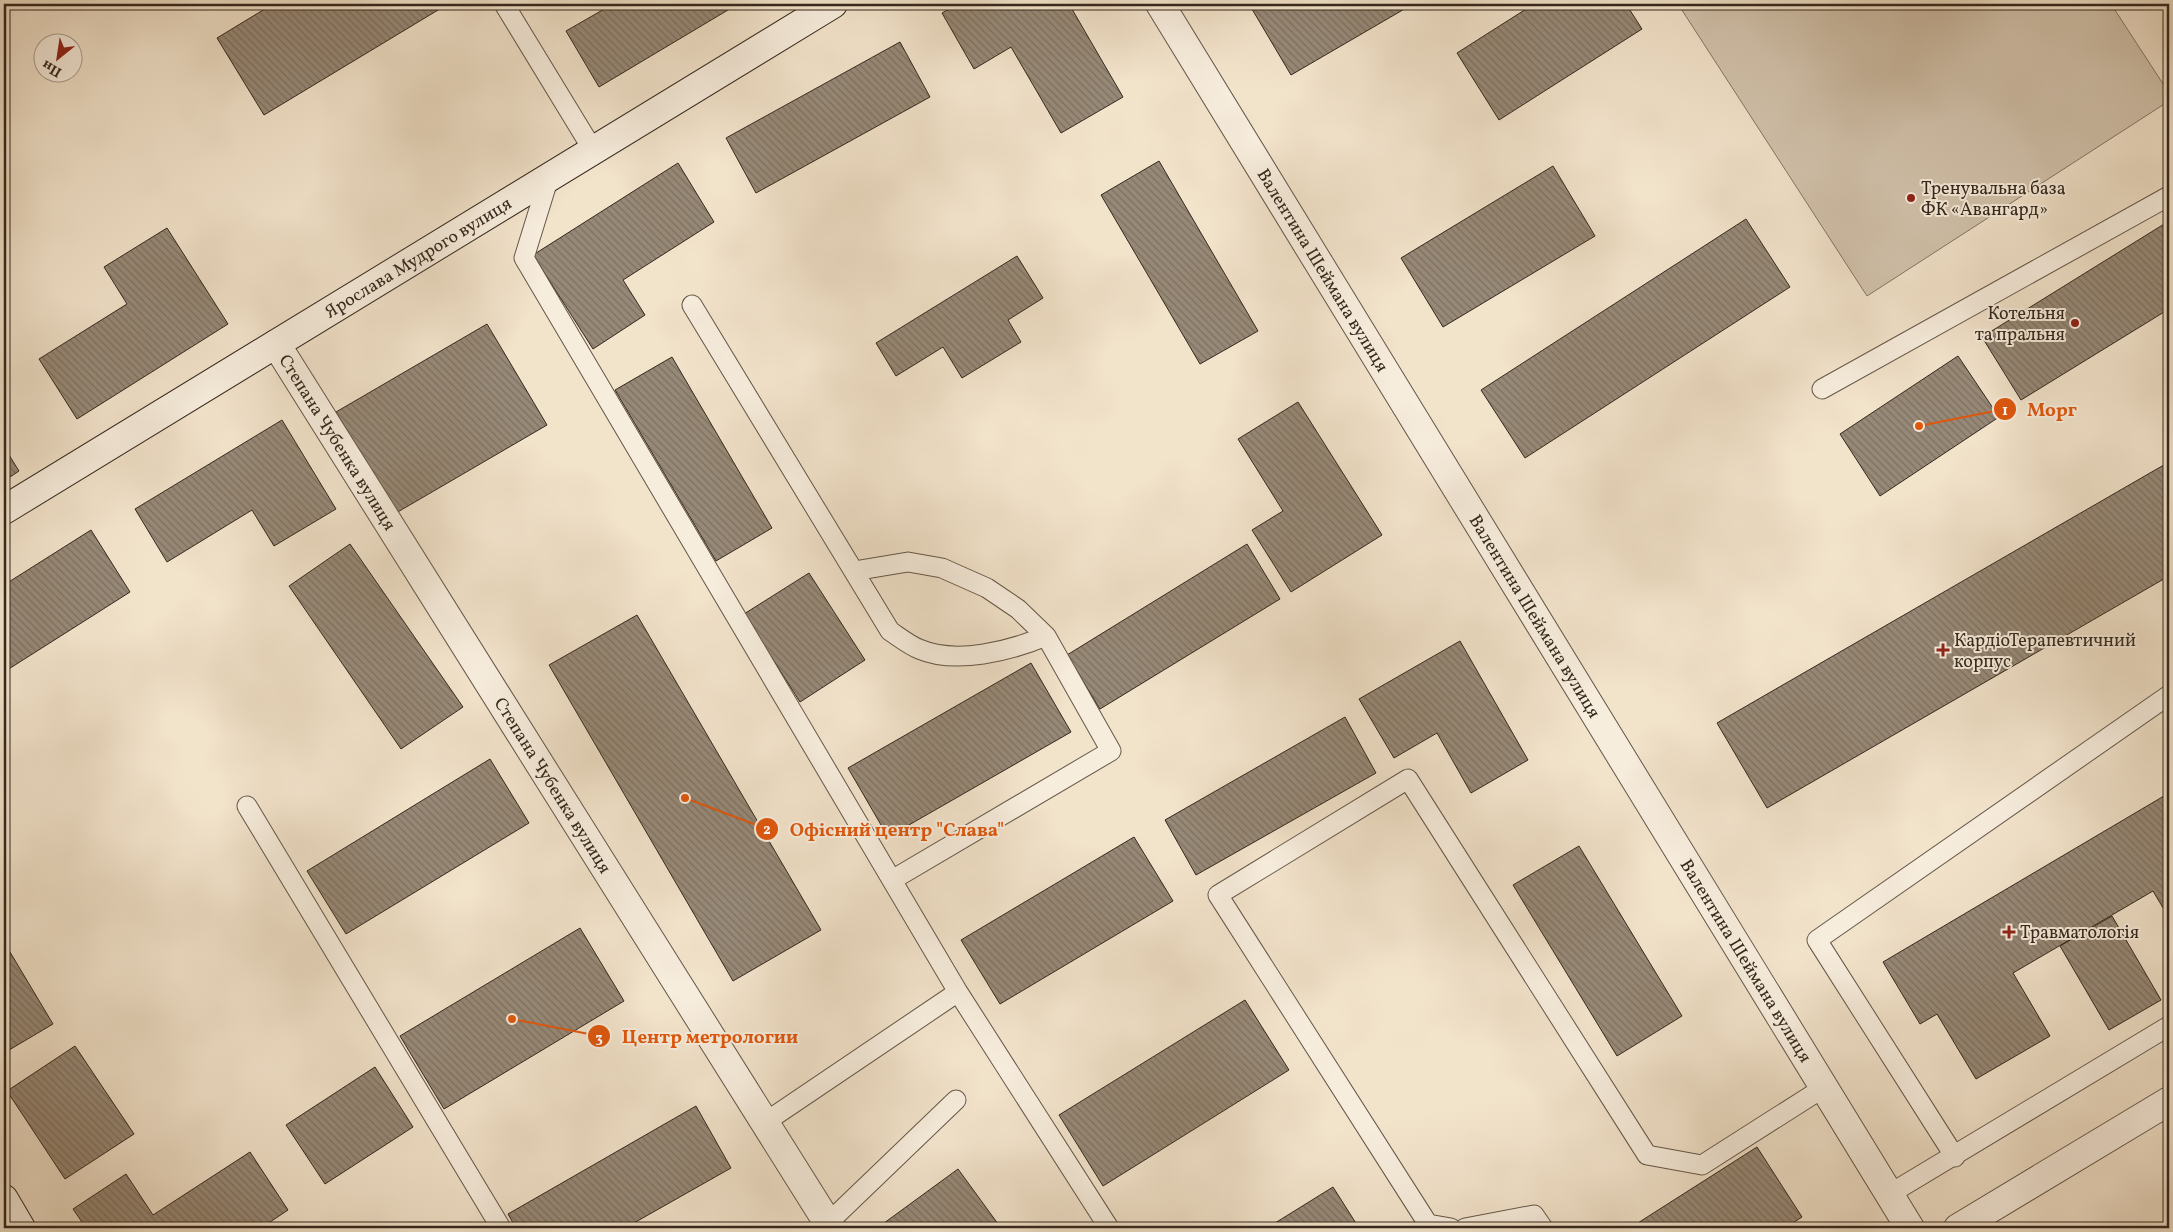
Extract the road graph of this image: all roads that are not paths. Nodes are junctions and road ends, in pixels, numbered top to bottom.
1 (504, 4) edge
2 (833, 4) edge
3 (1160, 4) edge
4 (594, 150) junction
5 (549, 177) junction
6 (2169, 196) edge
7 (692, 305) dead end
8 (276, 344) junction
9 (1822, 389) dead end
10 (4, 510) edge
11 (854, 571) junction
12 (1046, 636) junction
13 (2169, 695) edge
14 (247, 806) dead end
15 (892, 880) junction
16 (958, 992) junction
17 (2169, 1026) edge
18 (1823, 1088) junction
19 (956, 1100) dead end
20 (2169, 1102) edge
21 (764, 1123) junction
22 (1955, 1156) junction
23 (1888, 1195) junction
24 (4, 1199) edge
25 (829, 1226) edge
26 (21, 1228) edge
27 (501, 1228) edge
28 (1109, 1228) edge
29 (1451, 1228) edge
30 (1465, 1228) edge
31 (1543, 1228) edge
32 (1910, 1228) edge
33 (1958, 1228) edge

1 - 4 lane
2 - 4 street, Ярослава Мудрого вулиця
3 - 18 street, Валентина Шеймана вулиця
4 - 5 street, Ярослава Мудрого вулиця
5 - 8 street, Ярослава Мудрого вулиця
5 - 15 lane
6 - 9 lane
7 - 11 lane
8 - 10 street, Ярослава Мудрого вулиця
8 - 21 street, Степана Чубенка вулиця
11 - 12 lane
11 - 12 lane
12 - 15 lane
13 - 22 lane
14 - 27 lane
15 - 16 lane
16 - 21 lane
16 - 28 lane
17 - 22 lane
18 - 23 street, Валентина Шеймана вулиця
18 - 29 lane
19 - 25 lane
20 - 33 street
21 - 25 street, Степана Чубенка вулиця
22 - 23 lane
23 - 32 street, Валентина Шеймана вулиця
24 - 26 street
30 - 31 lane

